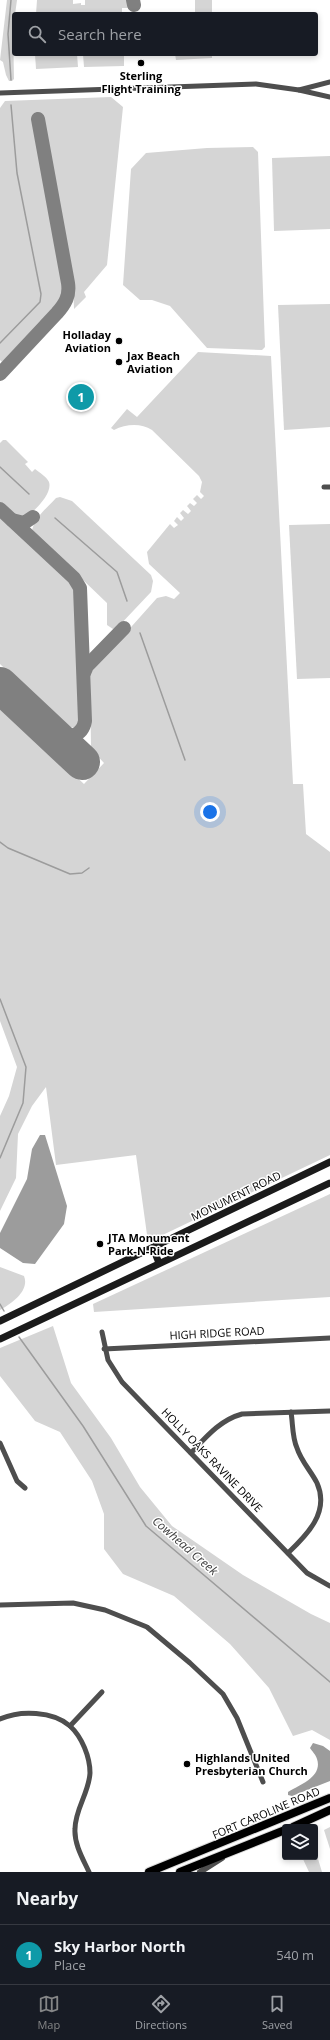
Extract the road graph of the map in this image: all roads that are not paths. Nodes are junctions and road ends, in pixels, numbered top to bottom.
1 (330, 82) edge
2 (299, 90) junction
3 (0, 93) edge
4 (330, 97) edge
5 (330, 1162) edge
6 (330, 1183) edge
7 (153, 1248) junction
8 (159, 1263) junction
9 (0, 1321) edge
10 (102, 1332) dead end
11 (0, 1338) edge
12 (330, 1338) edge
13 (104, 1349) junction
14 (330, 1411) edge
15 (291, 1412) junction
16 (0, 1443) edge
17 (191, 1453) junction
18 (25, 1488) dead end
19 (288, 1553) junction
20 (330, 1586) edge
21 (0, 1605) edge
22 (102, 1692) dead end
23 (0, 1720) edge
24 (70, 1726) junction
25 (263, 1782) dead end
26 (330, 1798) edge
27 (330, 1810) edge
28 (300, 1824) edge
29 (282, 1831) edge
30 (210, 1848) junction
31 (230, 1852) junction
32 (89, 1872) edge
33 (149, 1872) edge
34 (173, 1872) edge
35 (180, 1872) edge
36 (200, 1872) edge

1 - 2 street
2 - 3 street
2 - 4 street
5 - 7 main road, MONUMENT ROAD
6 - 8 main road
7 - 8 main road
7 - 9 main road, MONUMENT ROAD
8 - 11 main road
10 - 13 street, HOLLY OAKS RAVINE DRIVE
12 - 13 street, HIGH RIDGE ROAD
13 - 17 street, HOLLY OAKS RAVINE DRIVE
14 - 15 street
15 - 17 street
15 - 19 street
16 - 18 street
17 - 19 street, HOLLY OAKS RAVINE DRIVE
19 - 20 street, HOLLY OAKS RAVINE DRIVE
21 - 25 street
22 - 24 street
23 - 24 street
24 - 32 street
26 - 30 main road, FORT CAROLINE ROAD
27 - 28 main road, FORT CAROLINE ROAD
29 - 31 main road, FORT CAROLINE ROAD
30 - 33 main road, FORT CAROLINE ROAD
30 - 34 main road
31 - 35 main road
31 - 36 street, FORT CAROLINE ROAD

